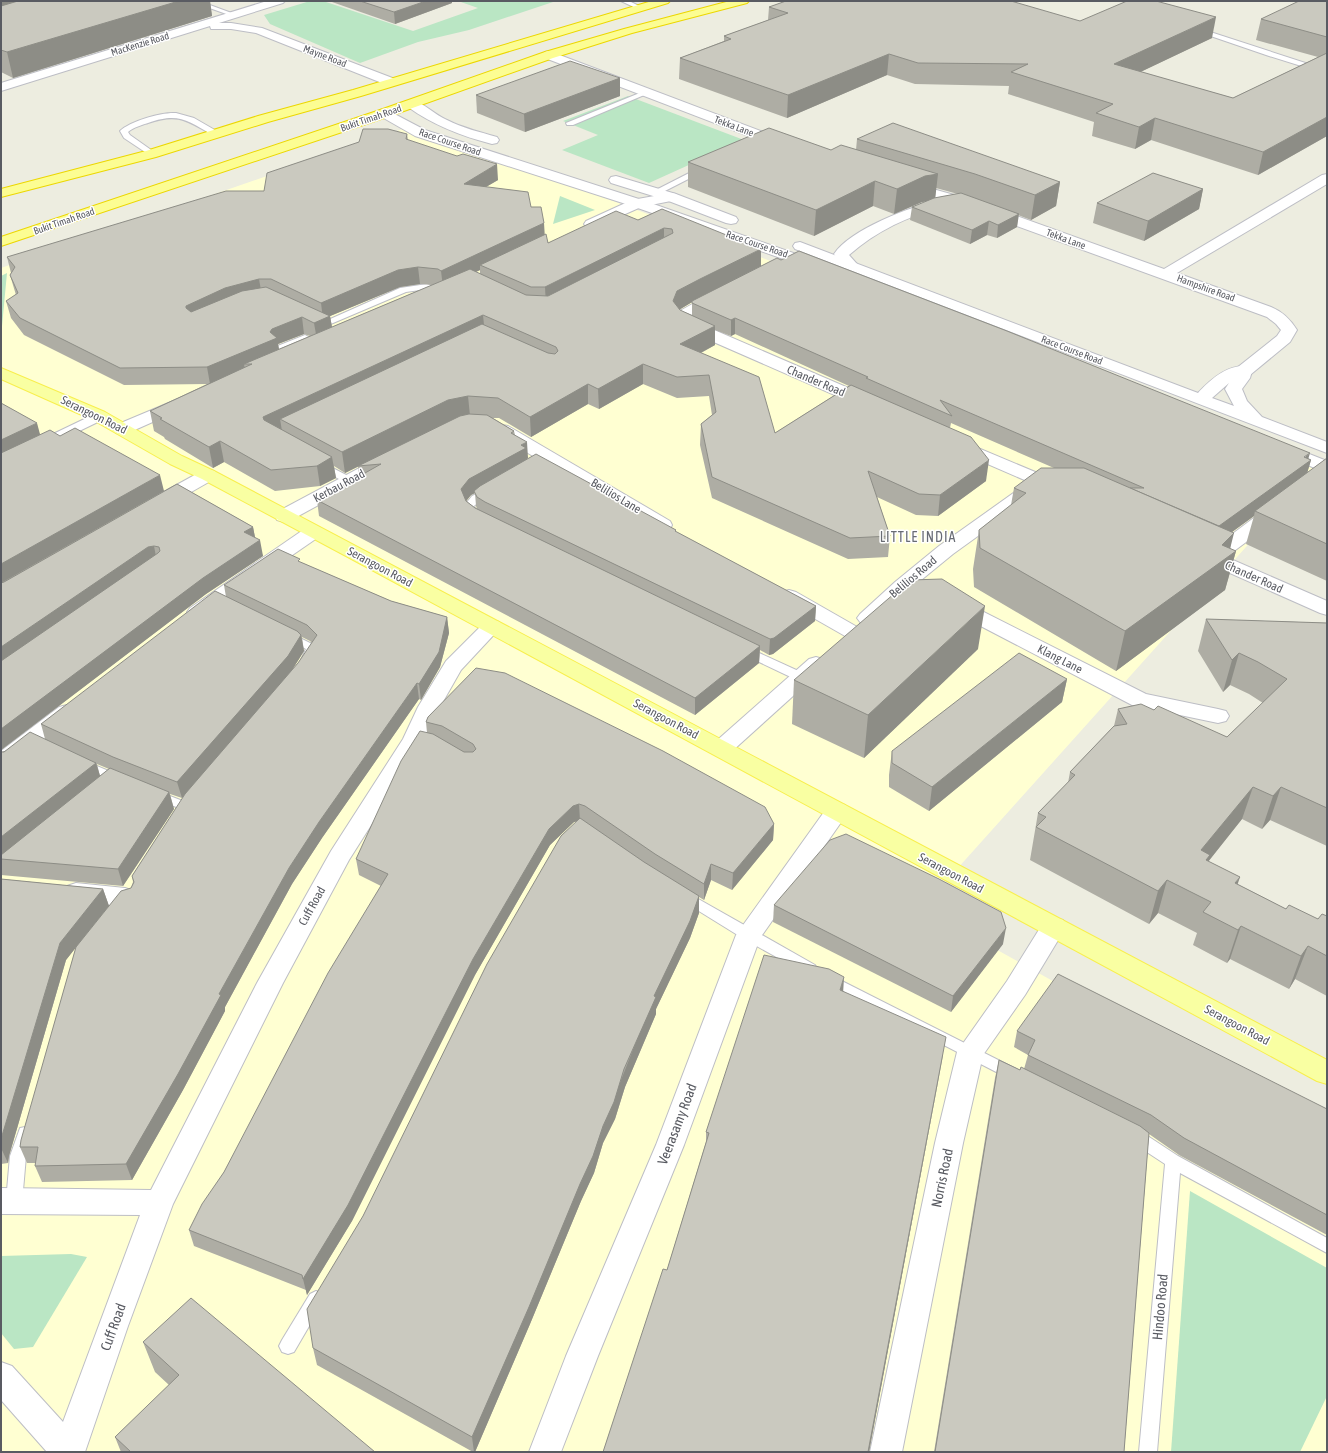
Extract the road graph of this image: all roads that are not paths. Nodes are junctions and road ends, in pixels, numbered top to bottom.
1 (193, 1) edge
2 (279, 1) edge
3 (624, 1) edge
4 (664, 1) edge
5 (743, 1) edge
6 (262, 6) junction
7 (640, 8) junction
8 (234, 15) junction
9 (1195, 29) edge
10 (258, 30) junction
11 (178, 32) junction
12 (549, 55) junction
13 (1327, 72) edge
14 (391, 82) junction
15 (1, 87) edge
16 (647, 92) junction
17 (412, 104) junction
18 (385, 113) junction
19 (570, 123) dead end
20 (216, 134) junction
21 (507, 145) dead end
22 (796, 149) edge
23 (521, 150) dead end
24 (151, 154) junction
25 (501, 159) junction
26 (711, 166) edge
27 (603, 176) dead end
28 (1327, 178) edge
29 (894, 182) edge
30 (656, 192) junction
31 (1, 193) edge
32 (671, 197) junction
33 (637, 202) junction
34 (966, 203) junction
35 (742, 224) dead end
36 (576, 231) edge
37 (785, 240) dead end
38 (1, 242) edge
39 (797, 252) junction
40 (849, 264) junction
41 (773, 268) edge
42 (1166, 274) junction
43 (733, 289) edge
44 (452, 290) joint
45 (425, 302) edge
46 (329, 339) joint
47 (270, 366) edge
48 (1244, 371) junction
49 (1, 373) edge
50 (1135, 375) junction
51 (1218, 382) junction
52 (193, 398) edge
53 (1201, 400) junction
54 (885, 411) edge
55 (99, 416) junction
56 (1206, 419) edge
57 (1257, 422) junction
58 (487, 424) edge
59 (122, 429) junction
60 (947, 440) edge
61 (1327, 448) edge
62 (404, 452) edge
63 (314, 461) edge
64 (1, 465) edge
65 (1327, 468) edge
66 (1327, 472) edge
67 (208, 475) junction
68 (348, 480) junction
69 (1042, 482) junction
70 (1312, 483) edge
71 (496, 487) edge
72 (1073, 495) edge
73 (1288, 502) edge
74 (146, 510) edge
75 (284, 516) junction
76 (488, 524) edge
77 (313, 532) junction
78 (678, 534) edge
79 (1185, 546) edge
80 (1212, 558) junction
81 (772, 587) edge
82 (923, 589) junction
83 (1327, 609) edge
84 (182, 623) edge
85 (492, 626) junction
86 (277, 630) edge
87 (852, 632) junction
88 (737, 646) edge
89 (300, 670) edge
90 (801, 678) junction
91 (82, 701) edge
92 (1218, 716) dead end
93 (722, 748) junction
94 (72, 759) edge
95 (1, 762) edge
96 (133, 786) edge
97 (147, 791) edge
98 (837, 811) junction
99 (176, 819) edge
100 (56, 890) edge
101 (677, 892) edge
102 (126, 896) edge
103 (1054, 927) junction
104 (749, 935) junction
105 (970, 1052) junction
106 (1327, 1073) edge
107 (1026, 1081) edge
108 (29, 1118) edge
109 (1125, 1131) edge
110 (1173, 1161) junction
111 (7, 1202) edge
112 (159, 1203) junction
113 (1327, 1246) edge
114 (323, 1287) edge
115 (288, 1346) dead end
116 (1, 1377) edge
117 (69, 1452) edge
118 (545, 1452) edge
119 (886, 1452) edge
120 (1148, 1452) edge

1 - 8 lane
2 - 6 street, MacKenzie Road
3 - 7 lane
4 - 7 highway
5 - 12 highway, Bukit Timah Road
6 - 8 street, MacKenzie Road
6 - 10 street
7 - 14 highway
8 - 11 street, MacKenzie Road
9 - 13 lane
10 - 11 street, Mayne Road
10 - 14 street, Mayne Road
11 - 15 street, MacKenzie Road
12 - 16 street, Tekka Lane
12 - 17 highway, Bukit Timah Road
14 - 20 highway
16 - 19 lane
16 - 22 street, Tekka Lane
17 - 18 highway, Bukit Timah Road
17 - 21 street, Race Course Road
18 - 25 street, Race Course Road
18 - 38 highway, Bukit Timah Road
20 - 24 highway
20 - 24 lane
23 - 25 street
24 - 31 highway
25 - 33 street, Race Course Road
26 - 30 lane
27 - 30 street, Race Course Road
28 - 42 street, Hampshire Road
29 - 34 street, Tekka Lane
30 - 32 street, Race Course Road
32 - 33 street
32 - 35 street, Race Course Road
33 - 36 street
33 - 39 street, Race Course Road
34 - 40 street, Tekka Lane
34 - 42 street, Tekka Lane
37 - 39 street, Race Course Road
39 - 40 street, Race Course Road
39 - 41 street
39 - 56 street, Race Course Road
40 - 50 street, Race Course Road
42 - 48 street, Hampshire Road
43 - 54 street, Chander Road
44 - 45 street
44 - 46 lane
46 - 47 street
48 - 51 street
48 - 57 street
49 - 55 main road, Serangoon Road
50 - 51 street
50 - 53 street, Race Course Road
51 - 53 street
52 - 59 street
53 - 57 street, Race Course Road
53 - 65 street
55 - 59 main road, Serangoon Road
55 - 64 street
57 - 61 street, Race Course Road
58 - 78 street, Belilios Lane
59 - 67 main road, Serangoon Road
60 - 69 street
62 - 68 street, Kerbau Road
63 - 68 lane
66 - 70 street
67 - 74 street
67 - 75 main road, Serangoon Road
68 - 75 street, Kerbau Road
69 - 72 street
69 - 82 street, Belilios Road
71 - 76 lane
73 - 80 street
75 - 77 main road, Serangoon Road
77 - 84 street
77 - 85 main road, Serangoon Road
79 - 80 street, Chander Road
80 - 83 street, Chander Road
81 - 87 street
82 - 87 street, Belilios Road
82 - 92 street, Klang Lane
85 - 93 main road, Serangoon Road
85 - 112 street, Cuff Road
86 - 89 lane
87 - 90 street, Belilios Road
88 - 90 lane
90 - 93 street, Belilios Road
91 - 95 street
93 - 98 main road, Serangoon Road
94 - 96 lane
97 - 99 lane
98 - 103 main road, Serangoon Road
98 - 104 street, Veerasamy Road
100 - 102 street
101 - 104 lane
103 - 105 street, Norris Road
103 - 106 main road, Serangoon Road
104 - 105 lane
104 - 118 street, Veerasamy Road
105 - 107 lane
105 - 119 street, Norris Road
108 - 111 lane
109 - 110 lane
110 - 113 lane
110 - 120 lane, Hindoo Road
111 - 112 street
112 - 117 street, Cuff Road
114 - 115 lane
116 - 117 street

